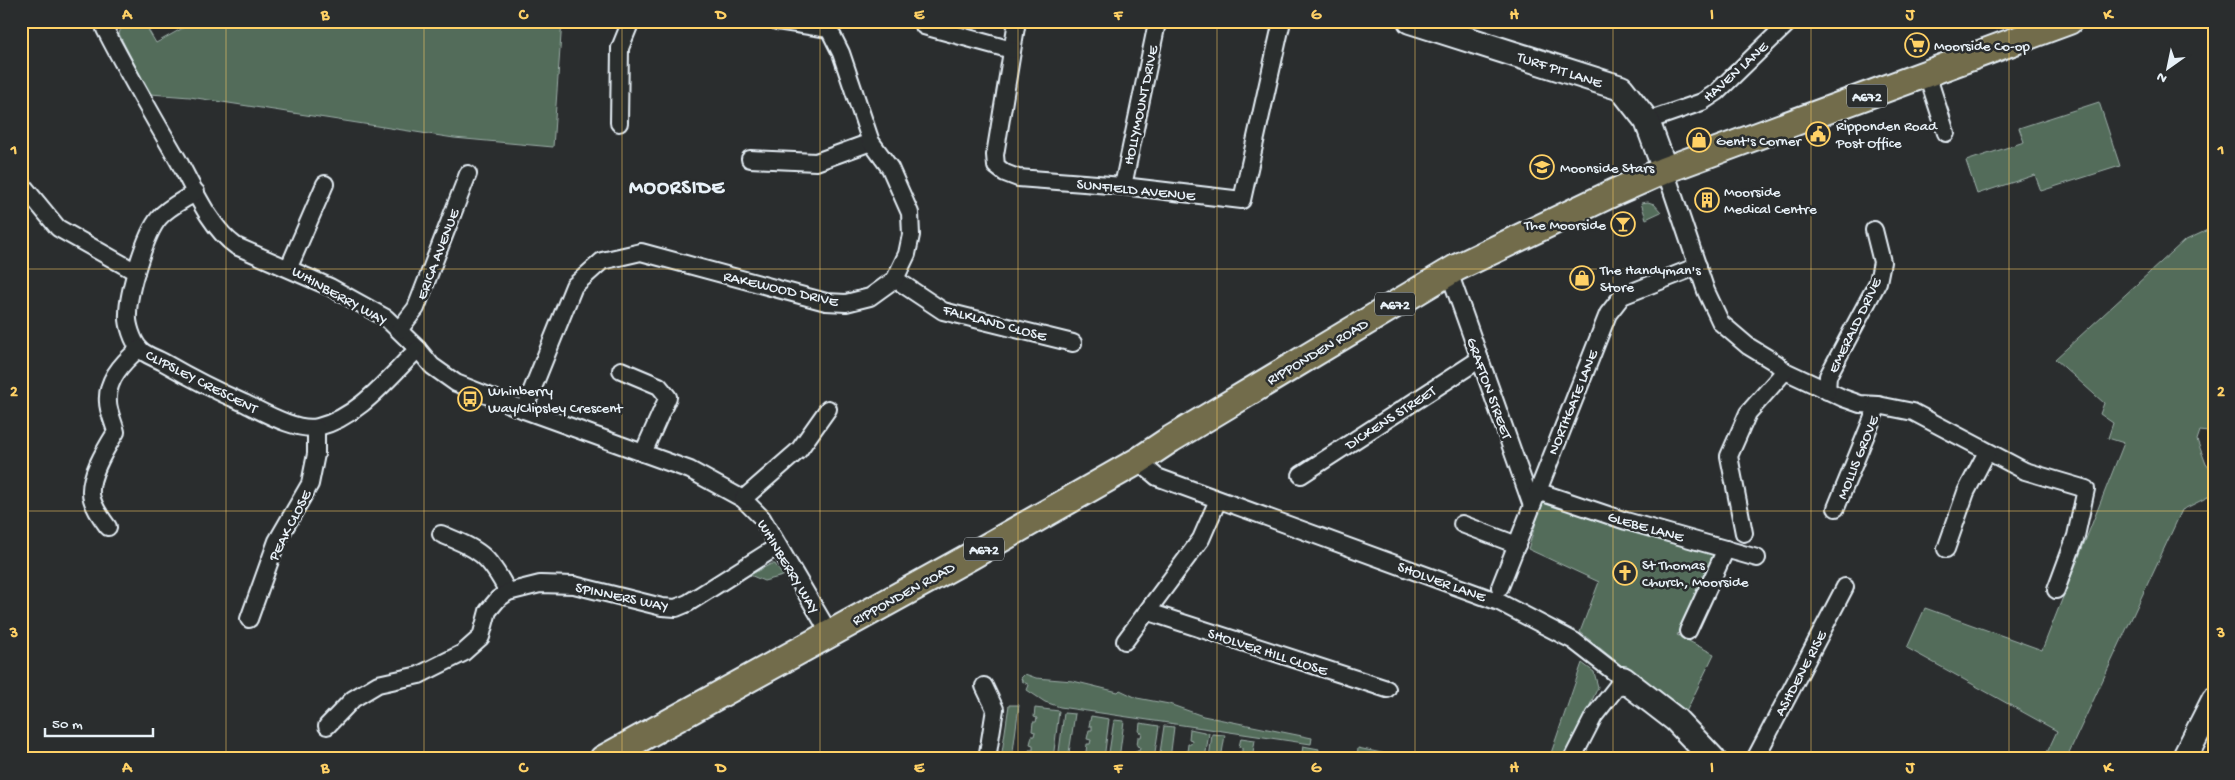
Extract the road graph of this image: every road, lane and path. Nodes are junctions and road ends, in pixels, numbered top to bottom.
1 (108, 21) edge
2 (631, 21) edge
3 (777, 21) edge
4 (1017, 21) edge
5 (1282, 21) edge
6 (1410, 21) edge
7 (1790, 21) edge
8 (2069, 21) edge
9 (1156, 24) dead end
10 (829, 25) edge
11 (924, 26) dead end
12 (1012, 50) junction
13 (1927, 74) junction
14 (1647, 121) junction
15 (619, 123) dead end
16 (1946, 133) dead end
17 (871, 142) junction
18 (750, 159) dead end
19 (1665, 170) junction
20 (468, 174) dead end
21 (21, 183) edge
22 (325, 184) dead end
23 (1122, 186) junction
24 (196, 192) junction
25 (1874, 230) dead end
26 (1698, 266) junction
27 (289, 267) junction
28 (136, 272) junction
29 (1449, 272) junction
30 (895, 279) junction
31 (399, 330) junction
32 (1073, 343) dead end
33 (139, 349) junction
34 (418, 349) junction
35 (1480, 359) junction
36 (621, 370) dead end
37 (1786, 371) junction
38 (1827, 391) junction
39 (1878, 405) junction
40 (828, 409) dead end
41 (524, 410) junction
42 (316, 428) junction
43 (1987, 452) junction
44 (643, 453) junction
45 (1138, 461) junction
46 (1301, 475) dead end
47 (1534, 497) junction
48 (742, 499) junction
49 (1218, 500) junction
50 (1836, 508) dead end
51 (1462, 524) dead end
52 (108, 527) dead end
53 (1744, 532) dead end
54 (441, 534) dead end
55 (1517, 545) junction
56 (778, 546) junction
57 (1726, 549) junction
58 (1946, 549) dead end
59 (1757, 558) dead end
60 (1500, 587) dead end
61 (1845, 587) dead end
62 (2056, 590) dead end
63 (508, 592) junction
64 (1148, 612) junction
65 (249, 620) dead end
66 (1688, 631) dead end
67 (830, 634) junction
68 (1125, 641) dead end
69 (1623, 679) junction
70 (984, 686) dead end
71 (1387, 689) dead end
72 (2214, 700) edge
73 (327, 726) dead end
74 (603, 759) edge
75 (987, 759) edge
76 (1572, 759) edge
77 (1712, 759) edge
78 (1755, 759) edge
79 (2184, 759) edge

1 - 24 street, WHINBERRY WAY
2 - 15 street
3 - 10 street, RAKEWOOD DRIVE
4 - 12 street, SUNFIELD AVENUE
5 - 23 street, SUNFIELD AVENUE
6 - 14 street, TURF PIT LANE
7 - 14 street, HAVEN LANE
8 - 13 main road, RIPPONDEN ROAD / A672
9 - 23 street, HOLLYMOUNT DRIVE
10 - 17 street, RAKEWOOD DRIVE
11 - 12 street
12 - 23 street, SUNFIELD AVENUE
13 - 16 street
13 - 19 main road, RIPPONDEN ROAD / A672
14 - 19 street, TURF PIT LANE
17 - 18 street
17 - 30 street, RAKEWOOD DRIVE
19 - 26 street
19 - 29 main road, RIPPONDEN ROAD / A672
20 - 31 street, ERICA AVENUE
21 - 28 street
22 - 27 street
24 - 27 street, WHINBERRY WAY
24 - 28 street, CLIPSLEY CRESCENT
25 - 38 street, EMERALD DRIVE
26 - 37 street
26 - 47 street, NORTHGATE LANE
27 - 31 street, WHINBERRY WAY
28 - 33 street, CLIPSLEY CRESCENT
29 - 35 street, GRAFTON STREET
29 - 45 main road, RIPPONDEN ROAD / A672
30 - 32 street, FALKLAND CLOSE
30 - 41 street, RAKEWOOD DRIVE
31 - 34 street, WHINBERRY WAY
33 - 42 street, CLIPSLEY CRESCENT
33 - 52 street
34 - 41 street, WHINBERRY WAY
34 - 42 street
35 - 46 street, DICKENS STREET
35 - 47 street, GRAFTON STREET
36 - 44 street
37 - 38 street
37 - 53 street
38 - 39 street
39 - 43 street
39 - 50 street, MOLLIS GROVE
40 - 48 street
41 - 44 street, WHINBERRY WAY
42 - 65 street, PEAK CLOSE
43 - 58 street
43 - 62 street
44 - 48 street, WHINBERRY WAY
45 - 49 street, SHOLVER LANE
45 - 67 main road, RIPPONDEN ROAD / A672
47 - 55 street, NORTHGATE LANE
47 - 57 street, GLEBE LANE
48 - 56 street, WHINBERRY WAY
49 - 64 street
49 - 69 street, SHOLVER LANE
51 - 55 street
54 - 63 street
55 - 60 street, NORTHGATE LANE
56 - 63 street, SPINNERS WAY
56 - 67 street, WHINBERRY WAY
57 - 59 street, GLEBE LANE
57 - 66 street
61 - 78 street, ASHDENE RISE
63 - 73 street, SPINNERS WAY
64 - 68 street
64 - 71 street, SHOLVER HILL CLOSE
67 - 74 main road, RIPPONDEN ROAD / A672
69 - 76 street
69 - 77 street, SHOLVER LANE
70 - 75 street
72 - 79 street

